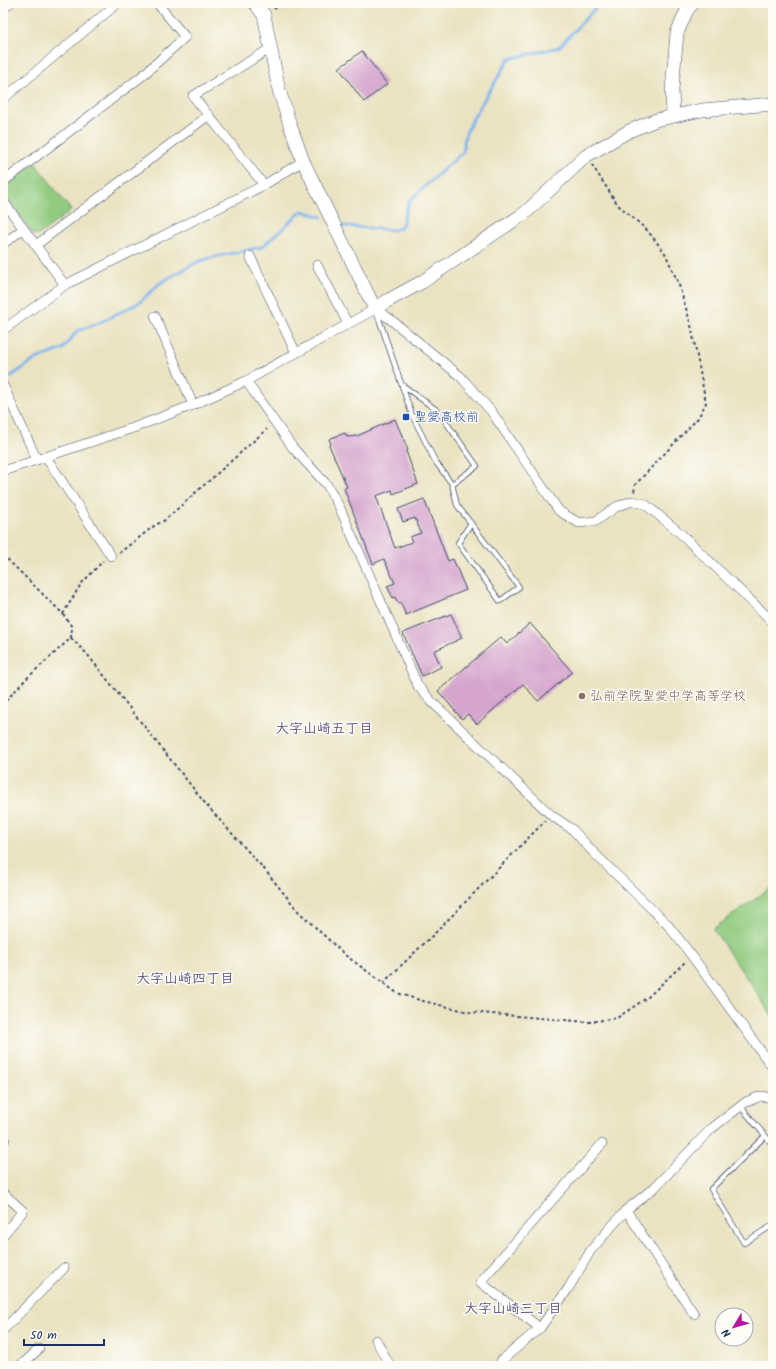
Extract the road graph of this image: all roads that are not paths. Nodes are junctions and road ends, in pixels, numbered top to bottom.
1 (10, 3) edge
2 (118, 3) edge
3 (157, 3) edge
4 (255, 3) edge
5 (693, 3) edge
6 (3, 9) edge
7 (271, 48) junction
8 (3, 99) edge
9 (773, 104) edge
10 (209, 115) junction
11 (673, 116) junction
12 (303, 161) junction
13 (3, 182) edge
14 (264, 185) junction
15 (3, 201) edge
16 (23, 228) junction
17 (3, 244) edge
18 (36, 245) junction
19 (250, 256) dead end
20 (317, 265) dead end
21 (65, 284) junction
22 (375, 309) junction
23 (155, 316) dead end
24 (348, 324) junction
25 (3, 330) edge
26 (296, 353) junction
27 (246, 381) junction
28 (3, 385) edge
29 (402, 385) junction
30 (193, 405) junction
31 (41, 459) junction
32 (3, 471) edge
33 (452, 484) junction
34 (471, 524) junction
35 (111, 556) road end
36 (773, 622) edge
37 (773, 1068) edge
38 (773, 1098) edge
39 (740, 1106) junction
40 (765, 1136) junction
41 (602, 1144) dead end
42 (773, 1145) edge
43 (3, 1194) edge
44 (626, 1210) junction
45 (773, 1225) edge
46 (3, 1235) edge
47 (64, 1268) dead end
48 (694, 1314) dead end
49 (540, 1328) junction
50 (3, 1330) edge
51 (376, 1340) dead end
52 (39, 1349) dead end
53 (20, 1366) edge
54 (390, 1366) edge
55 (498, 1366) edge

1 - 6 street
2 - 8 street
3 - 13 street
4 - 7 street
5 - 11 street
7 - 10 street
7 - 12 street
9 - 11 street
10 - 14 street
10 - 18 street
11 - 22 street
12 - 14 street
12 - 22 street
14 - 21 street
15 - 16 street
16 - 17 street
16 - 18 street
18 - 21 street
19 - 26 street
20 - 24 street
21 - 25 street
22 - 24 street
22 - 29 lane
22 - 36 street
23 - 30 street
24 - 26 street
26 - 27 street
27 - 30 street
27 - 37 street
28 - 31 street
29 - 33 lane
29 - 33 lane
30 - 31 street
31 - 32 street
31 - 35 street
33 - 34 lane
34 - 34 lane
38 - 39 street
39 - 40 lane
39 - 44 street
40 - 42 lane
40 - 45 lane
41 - 49 street
43 - 46 street
44 - 48 street
44 - 49 street
47 - 50 street
49 - 55 street
51 - 54 street
52 - 53 street

